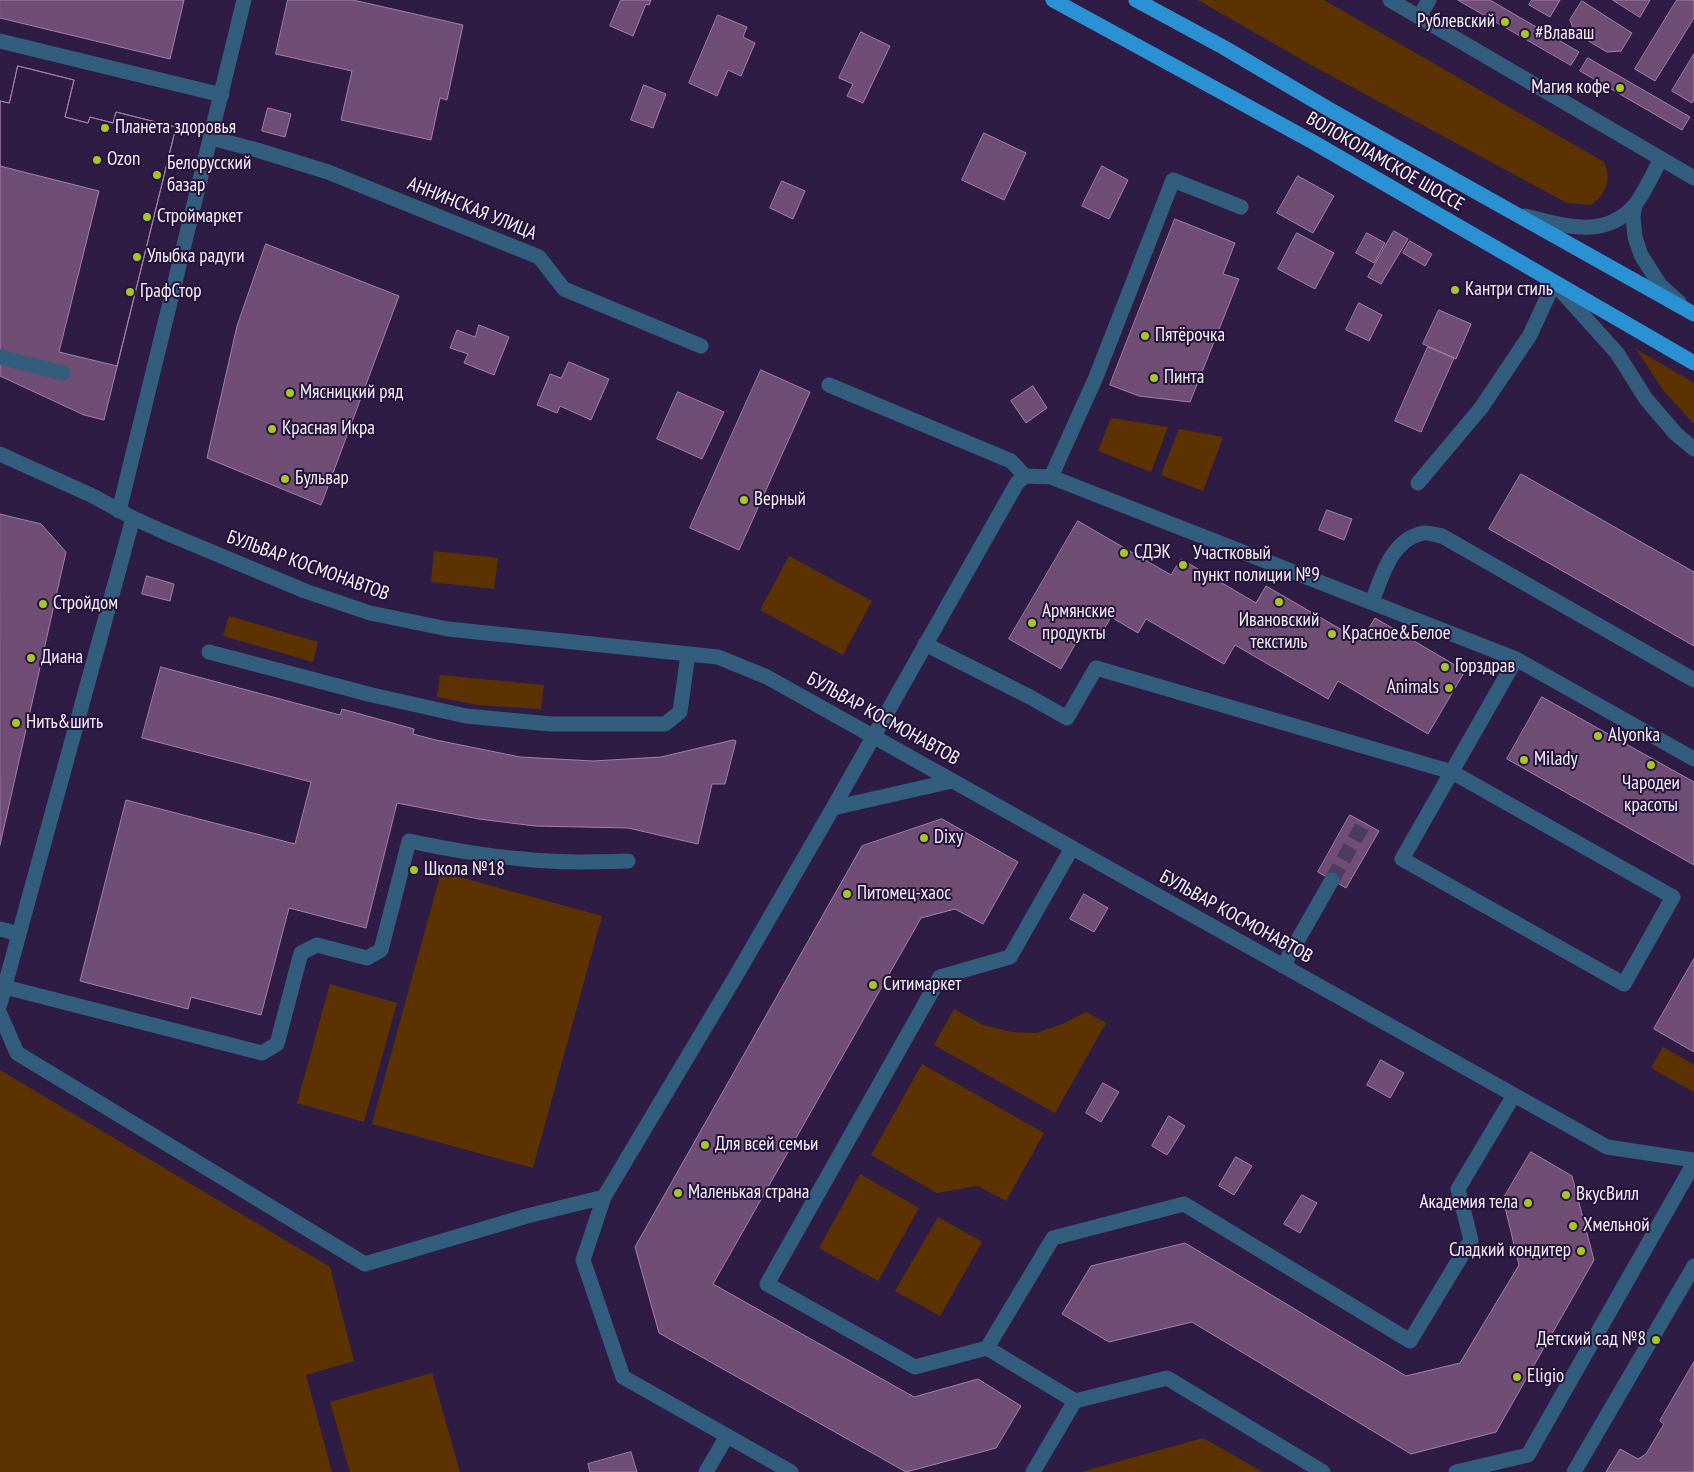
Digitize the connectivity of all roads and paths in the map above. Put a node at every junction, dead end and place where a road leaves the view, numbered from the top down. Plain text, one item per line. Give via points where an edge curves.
1 (244, 0) edge
2 (1053, 0) edge
3 (1136, 0) edge
4 (1390, 0) edge
5 (1429, 0) edge
6 (1419, 17) junction
7 (0, 41) edge
8 (222, 95) junction
9 (211, 138) junction
10 (1661, 159) junction
11 (1694, 178) edge
12 (1635, 204) junction
13 (1241, 207) dead end
14 (1516, 214) junction
15 (1554, 283) junction
16 (1692, 312) edge
17 (701, 346) dead end
18 (0, 357) edge
19 (1694, 363) edge
20 (63, 373) dead end
21 (829, 385) dead end
22 (1694, 449) edge
23 (0, 454) edge
24 (1025, 476) junction
25 (1051, 477) junction
26 (1418, 483) dead end
27 (126, 514) junction
28 (1372, 602) junction
29 (925, 644) junction
30 (209, 652) dead end
31 (688, 654) junction
32 (1516, 658) junction
33 (1694, 680) edge
34 (873, 736) junction
35 (1694, 759) edge
36 (1452, 772) junction
37 (952, 781) junction
38 (833, 808) junction
39 (1072, 848) junction
40 (628, 862) dead end
41 (1332, 880) tunnel mouth
42 (0, 929) edge
43 (19, 934) junction
44 (1283, 966) junction
45 (4, 987) junction
46 (0, 1004) edge
47 (0, 1014) edge
48 (1514, 1096) junction
49 (1694, 1161) edge
50 (604, 1197) junction
51 (1694, 1266) edge
52 (987, 1348) junction
53 (1075, 1401) junction
54 (727, 1436) junction
55 (704, 1471) edge
56 (791, 1472) edge
57 (1033, 1472) edge
58 (1323, 1472) edge
59 (1456, 1472) edge
60 (1574, 1472) edge

1 - 8 street
2 - 15 main road, ВОЛОКОЛАМСКОЕ ШОССЕ via 1313,142
3 - 14 main road, ВОЛОКОЛАМСКОЕ ШОССЕ
4 - 6 street
5 - 6 street
6 - 10 street
7 - 8 street
8 - 9 street
9 - 17 street, АННИНСКАЯ УЛИЦА via 328,172 539,257 564,289
9 - 27 street
10 - 11 street
10 - 12 street
12 - 14 street via 1610,222 1590,228 1568,227
12 - 16 street via 1635,237 1641,255 1660,285
13 - 25 street via 1173,180 1096,377
14 - 16 main road, ВОЛОКОЛАМСКОЕ ШОССЕ
15 - 19 main road, ВОЛОКОЛАМСКОЕ ШОССЕ
15 - 22 street via 1617,353 1646,399 1676,434
15 - 26 street via 1530,336 1481,408
18 - 20 street
21 - 24 street via 1011,461
23 - 27 street, БУЛЬВАР КОСМОНАВТОВ
24 - 25 street
24 - 29 street via 1017,483
25 - 28 street
27 - 31 street, БУЛЬВАР КОСМОНАВТОВ via 305,590 377,615 448,629
27 - 43 street
28 - 32 street
28 - 33 street via 1397,549 1424,533 1442,536
29 - 34 street
29 - 36 street via 1067,718 1096,668
30 - 31 street via 372,696 466,716 551,724 665,724 680,712
31 - 34 street, БУЛЬВАР КОСМОНАВТОВ via 718,657 767,677
32 - 35 street
32 - 36 street
34 - 37 street, БУЛЬВАР КОСМОНАВТОВ
34 - 38 street
36 - 36 street via 1402,859 1624,984 1673,897
37 - 38 street
37 - 39 street, БУЛЬВАР КОСМОНАВТОВ
38 - 50 street
39 - 44 street, БУЛЬВАР КОСМОНАВТОВ
39 - 52 street via 1010,957 940,977 767,1284 915,1367
40 - 45 street via 524,860 409,841 381,950 367,958 317,945 301,953 278,1044 262,1053
41 - 44 street
42 - 43 street
43 - 45 street
44 - 48 street, БУЛЬВАР КОСМОНАВТОВ
45 - 46 street
47 - 50 street via 17,1053 365,1264
48 - 49 street, БУЛЬВАР КОСМОНАВТОВ via 1607,1147
48 - 52 street via 1458,1189 1471,1240 1410,1341 1184,1204 1054,1238
49 - 59 street via 1528,1455
50 - 54 street via 583,1260 623,1376
51 - 60 street
52 - 53 street
53 - 57 street
53 - 58 street via 1167,1378
54 - 55 street
54 - 56 street

